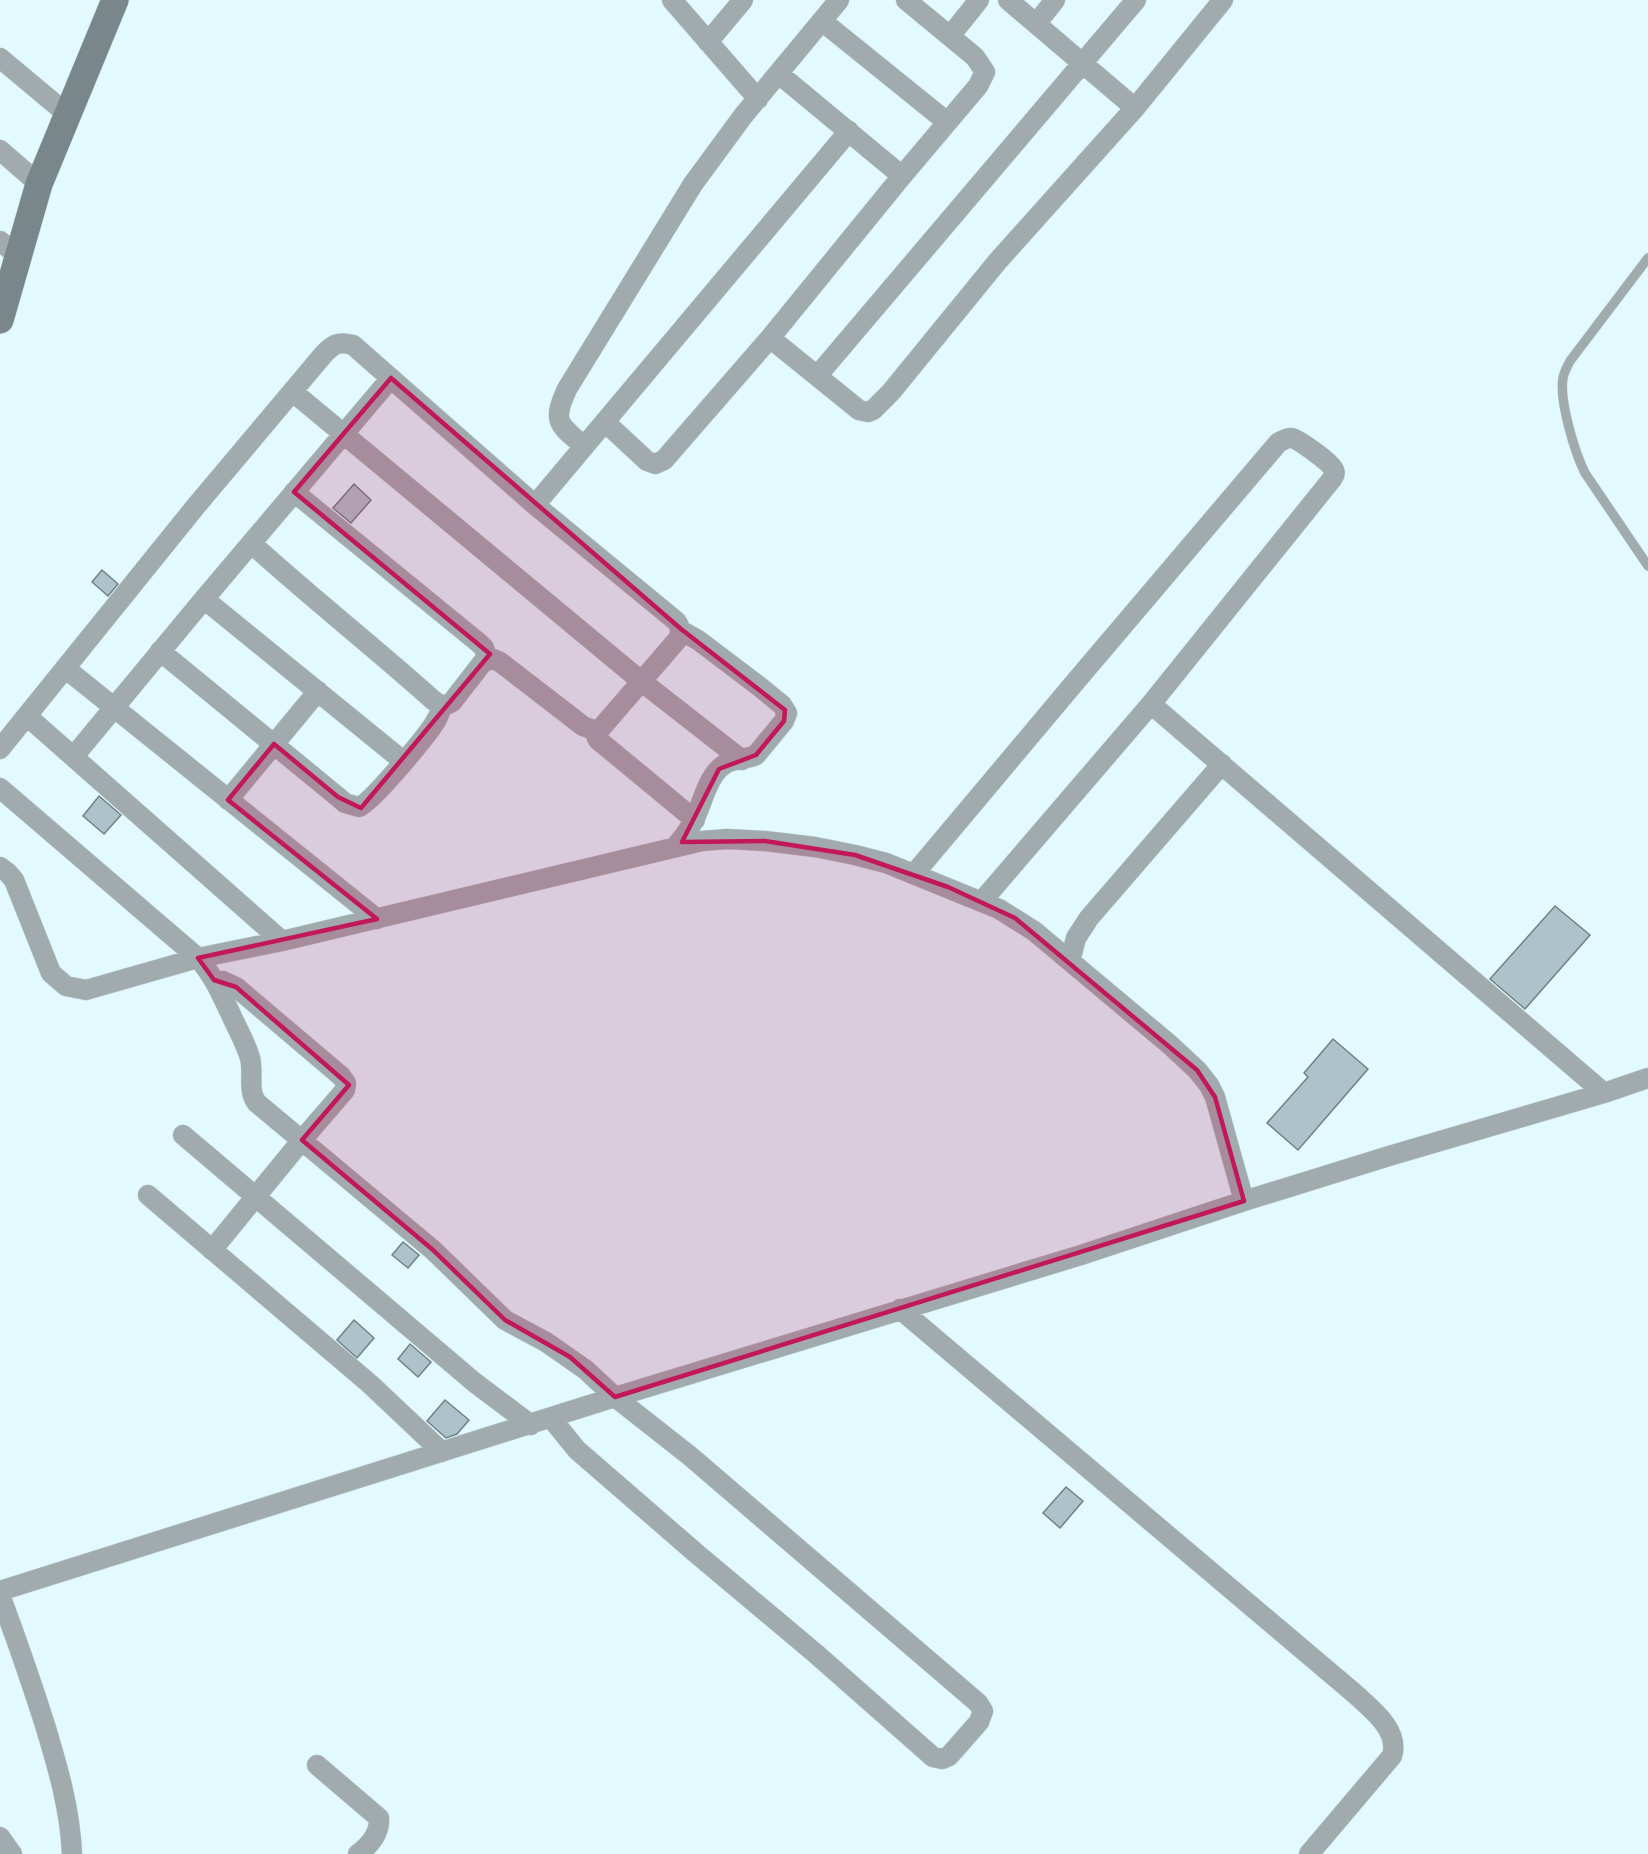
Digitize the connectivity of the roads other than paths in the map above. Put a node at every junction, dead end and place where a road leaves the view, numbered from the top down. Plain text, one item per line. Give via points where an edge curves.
1 (115, 0) edge
2 (672, 0) edge
3 (743, 0) edge
4 (839, 0) edge
5 (906, 0) edge
6 (980, 0) edge
7 (1008, 0) edge
8 (1056, 0) edge
9 (1136, 0) edge
10 (1223, 0) edge
11 (822, 21) junction
12 (1036, 24) junction
13 (950, 36) junction
14 (708, 42) junction
15 (0, 58) edge
16 (1083, 63) junction
17 (779, 74) junction
18 (758, 99) junction
19 (1135, 108) junction
20 (67, 114) junction
21 (947, 122) junction
22 (849, 131) junction
23 (0, 150) edge
24 (902, 176) junction
25 (39, 184) junction
26 (9, 248) edge
27 (1648, 258) edge
28 (0, 320) edge
29 (770, 338) junction
30 (818, 375) junction
31 (391, 378) junction
32 (293, 392) junction
33 (605, 422) junction
34 (344, 434) junction
35 (584, 446) junction
36 (294, 492) junction
37 (535, 505) junction
38 (251, 543) junction
39 (1648, 566) edge
40 (204, 599) junction
41 (680, 630) junction
42 (160, 651) junction
43 (488, 660) junction
44 (65, 668) junction
45 (641, 681) junction
46 (318, 692) junction
47 (1151, 704) junction
48 (442, 706) junction
49 (113, 708) junction
50 (27, 716) junction
51 (594, 731) junction
52 (274, 744) junction
53 (0, 749) edge
54 (74, 756) junction
55 (742, 760) junction
56 (403, 761) junction
57 (1222, 764) junction
58 (0, 788) edge
59 (228, 800) junction
60 (695, 820) junction
61 (675, 847) junction
62 (0, 867) edge
63 (914, 874) junction
64 (982, 901) junction
65 (377, 919) junction
66 (282, 941) junction
67 (198, 958) junction
68 (1070, 961) junction
69 (214, 980) junction
70 (1648, 1078) edge
71 (1604, 1093) junction
72 (183, 1135) dead end
73 (302, 1140) junction
74 (148, 1195) dead end
75 (256, 1197) junction
76 (1244, 1201) junction
77 (212, 1250) junction
78 (900, 1309) junction
79 (615, 1397) junction
80 (551, 1418) junction
81 (531, 1425) junction
82 (442, 1452) junction
83 (0, 1593) edge
84 (316, 1765) dead end
85 (0, 1836) edge
86 (70, 1853) edge
87 (12, 1854) edge
88 (358, 1854) edge
89 (1309, 1854) edge

1 - 20 street
2 - 14 street
3 - 14 street
4 - 11 street
5 - 13 street
6 - 13 street
7 - 12 street
8 - 12 street
9 - 16 street
10 - 19 street
11 - 17 street
11 - 21 street
12 - 16 street
13 - 21 street via 975,57 985,72
14 - 18 street
15 - 20 street
16 - 19 street
16 - 30 street
17 - 18 street
17 - 22 street
18 - 35 street via 693,184 567,389 558,416 567,432
19 - 30 street via 997,262 878,407 868,412 859,410
20 - 25 street
21 - 24 street
22 - 24 street
22 - 33 street
23 - 25 street
24 - 29 street
25 - 26 street
26 - 28 street
27 - 39 lane via 1570,361 1563,391 1585,473
29 - 30 street
29 - 33 street via 660,463 647,461
31 - 32 street via 353,345 343,342 330,347
31 - 34 street
31 - 37 street
32 - 34 street
32 - 44 street
33 - 35 street
34 - 36 street
34 - 45 street
35 - 37 street
36 - 38 street
36 - 43 street via 479,643
37 - 41 street via 676,621
38 - 40 street
38 - 48 street
40 - 42 street
40 - 46 street
41 - 45 street via 678,639
41 - 55 street via 760,687 787,713 761,750
42 - 49 street
42 - 52 street
43 - 48 street via 452,702
43 - 51 street via 500,662 582,726
44 - 49 street
44 - 50 street
45 - 51 street via 602,727
45 - 55 street
46 - 52 street
46 - 56 street
47 - 57 street
47 - 63 street via 1335,474 1324,458 1292,438 1273,450
47 - 64 street
48 - 56 street via 433,726
49 - 54 street
49 - 59 street
50 - 53 street
50 - 54 street
51 - 60 street via 598,740
52 - 56 street via 338,797 359,807 371,799
52 - 59 street
54 - 66 street
55 - 60 street via 727,762 719,769
57 - 68 street via 1085,923
57 - 71 street
58 - 67 street
59 - 65 street
60 - 61 street
61 - 63 street via 727,839 765,841 855,855
61 - 65 street
62 - 67 street via 20,892 51,973 66,986 86,990
63 - 64 street
64 - 68 street via 1015,918
65 - 66 street
66 - 67 street
67 - 69 street
68 - 76 street via 1169,1044 1209,1085 1220,1111
69 - 73 street via 252,1065 253,1099
69 - 73 street via 236,987 346,1083 345,1090
70 - 71 street
71 - 76 street
72 - 75 street
73 - 75 street
73 - 79 street via 433,1250 505,1320 570,1357
74 - 77 street
75 - 77 street
75 - 81 street via 474,1382
76 - 78 street
77 - 82 street via 353,1369
78 - 79 street
78 - 89 street via 1354,1693 1384,1724 1393,1736 1392,1756
79 - 80 street
79 - 80 street via 690,1456 978,1702 982,1711 979,1722 948,1756 933,1757 913,1740 577,1450
80 - 81 street
81 - 82 street
82 - 83 street
83 - 86 street via 59,1775 70,1823
84 - 88 street via 379,1818 377,1833
85 - 87 street

